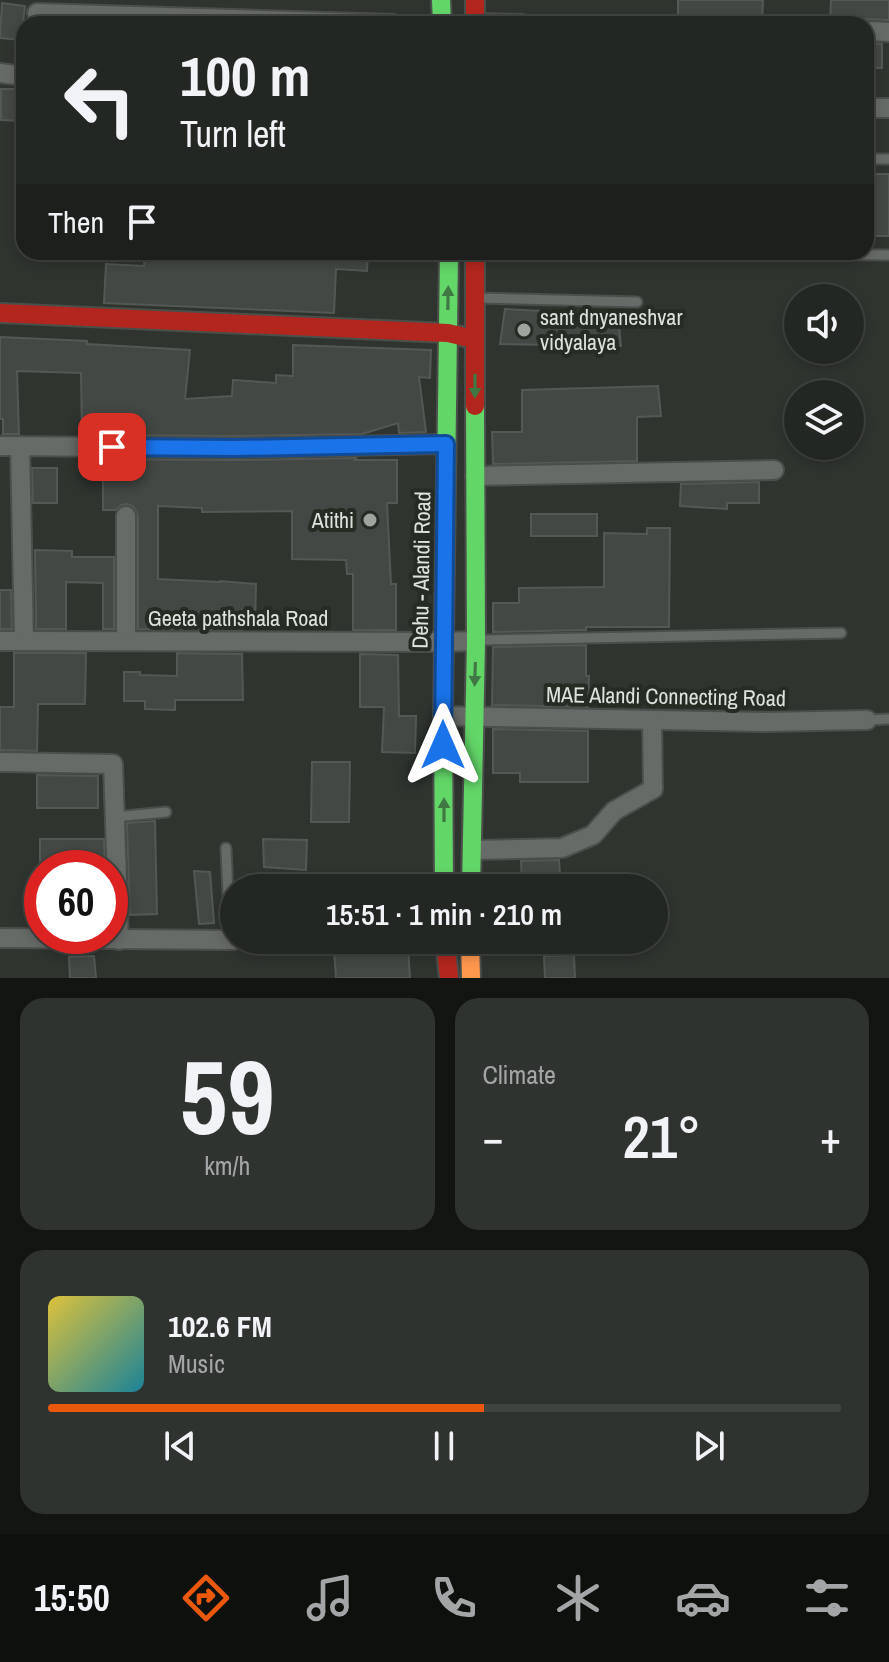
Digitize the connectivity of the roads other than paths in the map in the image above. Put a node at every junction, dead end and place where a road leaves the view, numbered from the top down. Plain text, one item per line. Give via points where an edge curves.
1 (37, 13) dead end
2 (134, 16) edge
3 (449, 260) edge
4 (475, 260) edge
5 (475, 298) junction
6 (637, 302) dead end
7 (0, 313) edge
8 (448, 333) junction
9 (475, 339) junction
10 (446, 444) junction
11 (0, 446) edge
12 (20, 446) junction
13 (774, 470) dead end
14 (475, 476) junction
15 (126, 516) dead end
16 (841, 633) dead end
17 (0, 641) edge
18 (24, 641) junction
19 (126, 641) junction
20 (476, 641) junction
21 (444, 642) junction
22 (443, 716) junction
23 (474, 717) junction
24 (889, 719) edge
25 (652, 720) junction
26 (867, 720) joint
27 (0, 762) edge
28 (166, 812) dead end
29 (114, 817) junction
30 (226, 848) dead end
31 (115, 850) edge
32 (472, 850) junction
33 (228, 874) edge
34 (444, 874) edge
35 (471, 874) edge
36 (0, 938) edge
37 (24, 938) edge
38 (128, 940) edge
39 (220, 940) edge
40 (446, 954) edge
41 (470, 954) edge
42 (449, 978) edge
43 (471, 978) edge

1 - 2 street
8 -> 3 main road, Dehu - Alandi Road
4 - 5 main road
5 - 6 lane
5 - 9 main road
7 - 8 main road
8 - 9 main road
8 - 10 main road, Dehu - Alandi Road
9 -> 14 main road
10 - 12 street
10 - 21 main road, Dehu - Alandi Road
11 - 12 street
12 - 18 street
13 - 14 street
14 - 20 main road
15 - 19 street
16 - 20 lane
17 - 18 street, Geeta pathshala Road
18 - 19 street, Geeta pathshala Road
19 - 21 street, Geeta pathshala Road
20 - 21 street, Geeta pathshala Road
20 -> 23 main road
21 - 22 main road, Dehu - Alandi Road
22 - 23 street, MAE Alandi Connecting Road
34 -> 22 main road, Dehu - Alandi Road
23 - 25 street, MAE Alandi Connecting Road
23 - 32 main road
24 - 26 lane, MAE Alandi Connecting Road
25 - 26 street, MAE Alandi Connecting Road
25 - 32 street via 653,789 614,811 593,835 562,848
27 - 29 street via 113,764
28 - 29 lane
29 - 31 street
30 - 33 lane
32 - 35 main road
36 - 37 street
38 - 39 street
40 - 42 main road
41 - 43 main road

